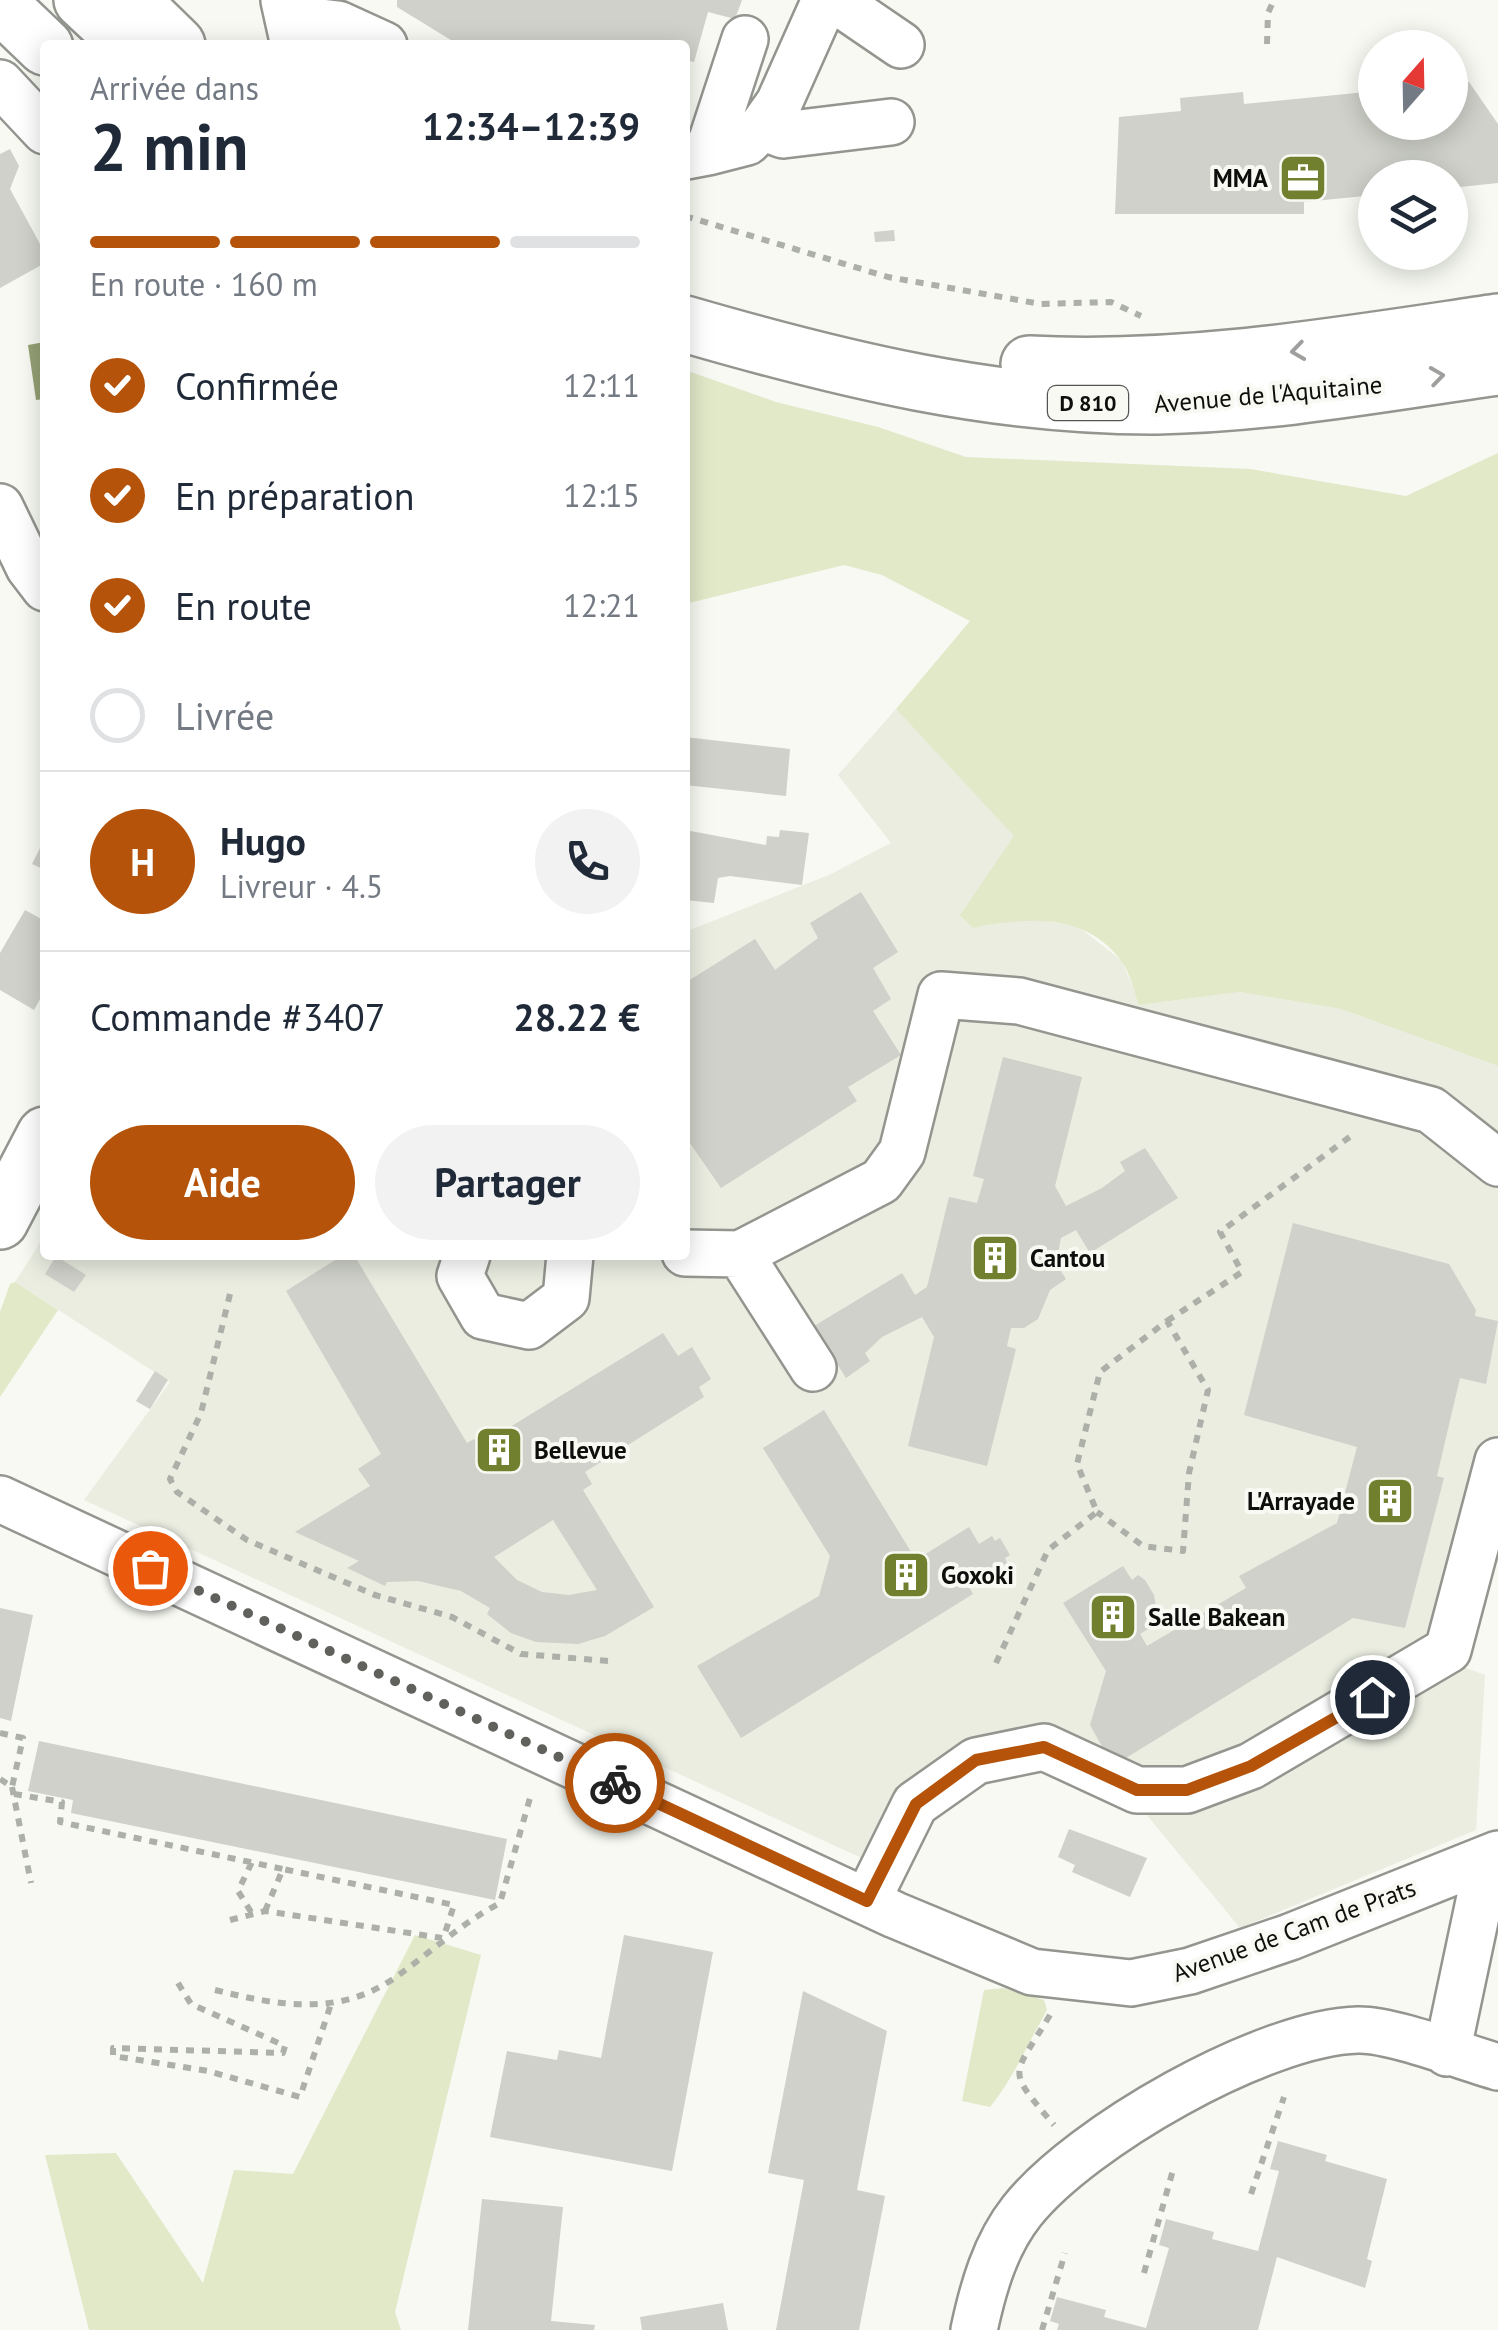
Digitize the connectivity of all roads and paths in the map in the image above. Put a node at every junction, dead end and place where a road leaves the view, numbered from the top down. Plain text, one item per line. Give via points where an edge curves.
1 (82, 0) edge
2 (131, 0) edge
3 (826, 0) edge
4 (836, 0) edge
5 (1274, 0) edge
6 (0, 4) edge
7 (293, 21) edge
8 (745, 39) dead end
9 (125, 40) edge
10 (172, 40) edge
11 (373, 40) edge
12 (40, 42) edge
13 (1268, 44) dead end
14 (901, 45) dead end
15 (0, 83) edge
16 (890, 122) dead end
17 (40, 126) edge
18 (762, 127) junction
19 (697, 155) edge
20 (690, 218) edge
21 (690, 294) edge
22 (1083, 300) dead end
23 (1498, 322) edge
24 (690, 325) edge
25 (1498, 368) edge
26 (0, 507) edge
27 (40, 581) edge
28 (1363, 1091) junction
29 (40, 1145) edge
30 (1498, 1164) edge
31 (0, 1222) edge
32 (690, 1253) edge
33 (740, 1254) junction
34 (465, 1260) edge
35 (570, 1260) edge
36 (230, 1294) dead end
37 (1167, 1320) junction
38 (813, 1368) dead end
39 (1498, 1461) edge
40 (0, 1499) edge
41 (1097, 1512) junction
42 (1490, 1528) edge
43 (609, 1661) dead end
44 (996, 1663) dead end
45 (0, 1733) edge
46 (0, 1779) edge
47 (13, 1791) junction
48 (530, 1798) dead end
49 (1493, 1856) edge
50 (252, 1862) junction
51 (283, 1869) junction
52 (30, 1883) dead end
53 (867, 1901) junction
54 (265, 1911) junction
55 (251, 1912) junction
56 (230, 1920) dead end
57 (443, 1938) junction
58 (1072, 1979) junction
59 (178, 1983) dead end
60 (215, 1990) dead end
61 (332, 2004) junction
62 (1447, 2053) junction
63 (1498, 2067) edge
64 (1284, 2097) dead end
65 (1081, 2156) junction
66 (1173, 2170) dead end
67 (1251, 2194) dead end
68 (1066, 2253) dead end
69 (1144, 2273) dead end
70 (974, 2330) edge
71 (1042, 2330) edge

1 - 9 main road
2 - 10 main road
3 - 18 street
4 - 14 street
5 - 13 path
6 - 12 main road
7 - 11 street via 338,24
8 - 19 street
15 - 17 street
16 - 18 street via 783,135
18 - 19 street via 747,142
20 - 22 path via 888,277 1042,304
23 -> 21 main road, Avenue de l'Aquitaine / D 810 via 1236,360 1078,366 880,347
24 -> 25 main road, Avenue de l'Aquitaine / D 810 via 878,377 1077,403 1246,400
26 - 27 street
28 - 30 street via 1430,1110
28 - 33 street via 1019,1002 941,995 902,1152 881,1181
28 - 37 path via 1351,1136 1220,1232 1242,1272
29 - 31 main road
32 - 33 street
33 - 38 street
34 - 35 street via 460,1276 483,1316 528,1326 566,1298
36 - 43 path via 200,1413 170,1479 177,1492 247,1540 375,1595 452,1617 521,1654
37 - 41 path via 1100,1372 1077,1464
37 - 41 path via 1208,1390 1189,1473 1183,1551 1143,1546
39 - 42 street
40 - 53 street, Avenue de Cam de Prats
41 - 44 path via 1048,1550
42 - 53 street via 1448,1650 1402,1680 1251,1766 1187,1790 1137,1790 1044,1747 976,1760 916,1804
45 - 47 path via 23,1738
46 - 47 path
47 - 50 path via 62,1802 60,1822
47 - 52 path
48 - 57 path via 500,1903
49 - 58 street, Avenue de Cam de Prats via 1190,1972 1131,1982
49 - 62 street, Avenue de Cam de Prats
50 - 51 path
50 - 55 path via 238,1891
51 - 54 path
51 - 57 path via 454,1905
53 - 58 street, Avenue de Cam de Prats via 995,1958
54 - 55 path
54 - 57 path
55 - 56 path
57 - 61 path via 392,1980
58 - 65 path via 1017,2070 1018,2082
59 - 61 path via 191,2004 285,2046 283,2053 113,2048 113,2056 208,2071 300,2096
60 - 61 path via 295,2006
62 - 63 street
62 - 65 street via 1363,2030 1311,2034 1261,2050
64 - 67 path
65 - 70 street via 1020,2213 992,2263
66 - 69 path
68 - 71 path

